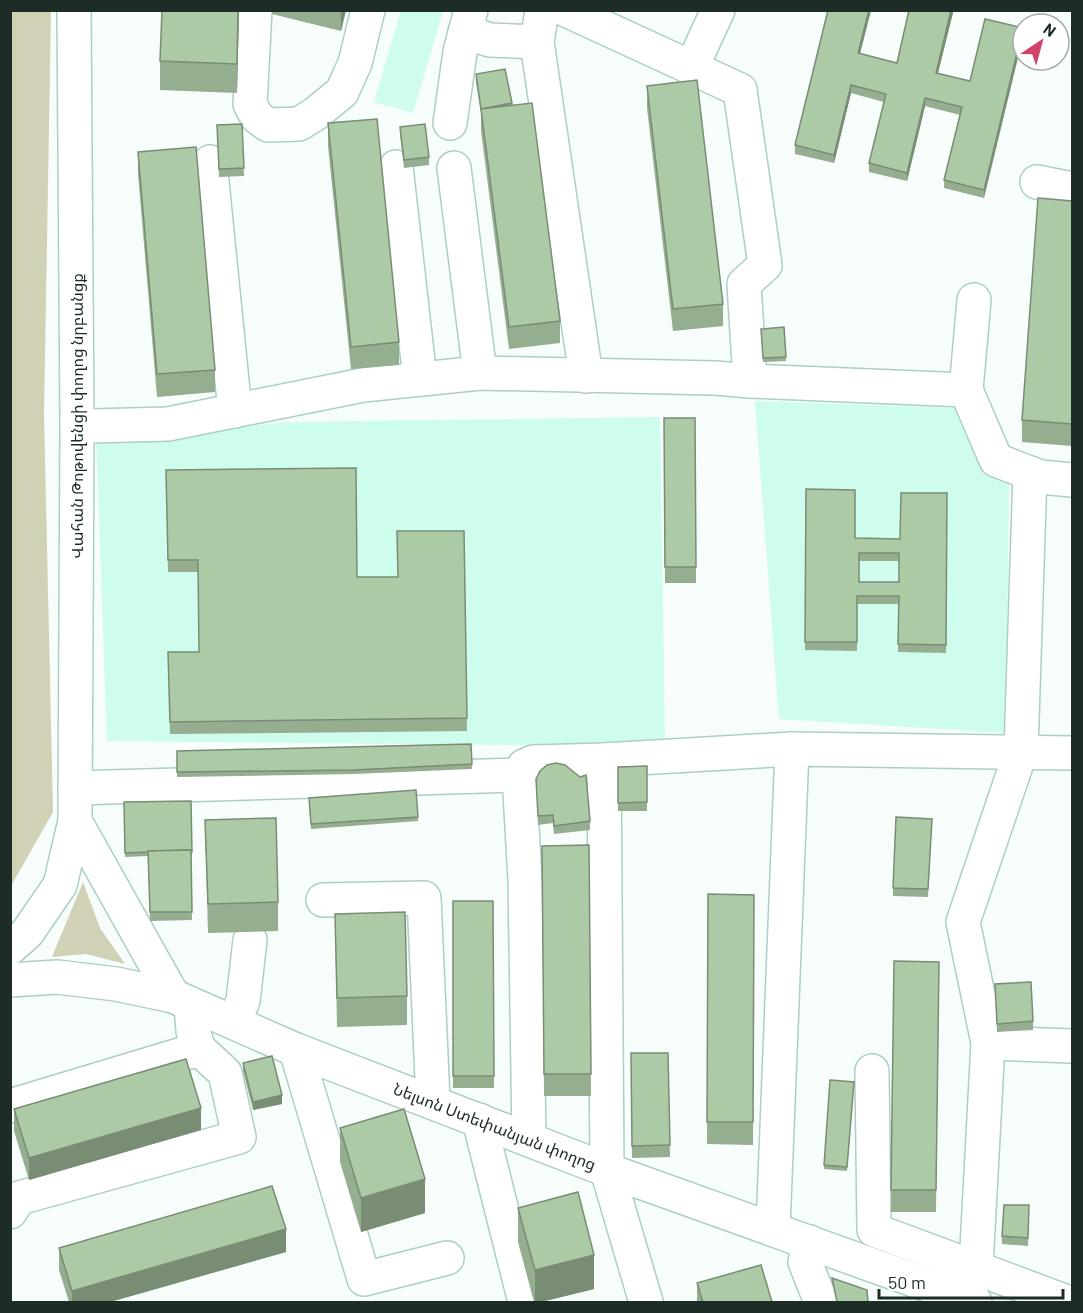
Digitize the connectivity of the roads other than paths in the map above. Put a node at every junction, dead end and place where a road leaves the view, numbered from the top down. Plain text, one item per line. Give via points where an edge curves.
1 (74, 10) edge
2 (255, 10) edge
3 (368, 10) edge
4 (542, 10) edge
5 (567, 10) edge
6 (718, 10) edge
7 (603, 18) edge
8 (468, 21) edge
9 (537, 42) junction
10 (691, 69) junction
11 (450, 123) dead end
12 (210, 162) dead end
13 (396, 167) dead end
14 (454, 168) dead end
15 (1037, 182) dead end
16 (1072, 189) edge
17 (974, 300) dead end
18 (480, 373) junction
19 (586, 376) junction
20 (420, 379) junction
21 (750, 381) junction
22 (966, 390) junction
23 (235, 411) junction
24 (77, 424) junction
25 (1030, 473) junction
26 (1072, 480) edge
27 (792, 748) junction
28 (1021, 752) junction
29 (1072, 753) edge
30 (604, 760) junction
31 (519, 775) junction
32 (75, 788) junction
33 (75, 821) junction
34 (604, 847) junction
35 (524, 851) junction
36 (323, 900) dead end
37 (250, 940) edge
38 (10, 948) edge
39 (10, 980) edge
40 (182, 1000) junction
41 (234, 1022) junction
42 (988, 1043) junction
43 (1072, 1046) edge
44 (199, 1048) junction
45 (296, 1050) junction
46 (872, 1071) dead end
47 (433, 1101) junction
48 (10, 1106) edge
49 (479, 1120) junction
50 (529, 1139) junction
51 (607, 1170) junction
52 (10, 1212) edge
53 (773, 1229) junction
54 (874, 1230) junction
55 (810, 1242) junction
56 (447, 1258) dead end
57 (865, 1262) junction
58 (976, 1267) junction
59 (525, 1302) edge
60 (646, 1302) edge
61 (821, 1302) edge
62 (975, 1302) edge
63 (1066, 1302) edge

1 - 24 street, Վահան Թոթովենցի փողոց նրբանցք
2 - 3 street via 250,104 257,117 268,125 281,126 299,124 342,92 355,63
4 - 9 street
5 - 7 street
6 - 10 street
7 - 10 street
8 - 9 street via 490,40
8 - 11 street
9 - 19 street
10 - 21 street via 740,90 765,265 744,284
12 - 23 street
13 - 20 street
14 - 18 street
15 - 16 street
17 - 22 street
18 - 19 street
18 - 20 street
19 - 21 street
20 - 23 street via 363,385
21 - 22 street
22 - 25 street via 996,460
23 - 24 street via 168,424
24 - 32 street, Վահան Թոթովենցի փողոց նրբանցք
25 - 26 street
25 - 28 street
27 - 28 street
27 - 30 street
27 - 53 street
28 - 29 street
28 - 42 street via 963,922
30 - 31 street via 533,762 524,766
30 - 34 street
31 - 32 street
31 - 35 street
32 - 33 street, Վահան Թոթովենցի փողոց նրբանցք
33 - 38 street, Վահան Թոթովենցի փողոց նրբանցք via 60,885 27,933
33 - 40 street, Վահան Թոթովենցի փողոց նրբանցք
34 - 35 street
34 - 51 street
35 - 50 street
36 - 47 street via 424,898
37 - 41 street via 243,1001
39 - 40 street, Նելսոն Ստեփանյան փողոց via 57,977 116,984
40 - 41 street, Նելսոն Ստեփանյան փողոց
40 - 44 street
41 - 45 street, Նելսոն Ստեփանյան փողոց
42 - 43 street
42 - 58 street
44 - 48 street
44 - 52 street via 225,1073 239,1137 19,1198
45 - 47 street, Նելսոն Ստեփանյան փողոց
45 - 56 street via 364,1279
46 - 54 street
47 - 49 street, Նելսոն Ստեփանյան փողոց
49 - 50 street, Նելսոն Ստեփանյան փողոց
49 - 59 street
50 - 51 street, Նելսոն Ստեփանյան փողոց
51 - 53 street, Նելսոն Ստեփանյան փողոց
51 - 60 street
53 - 55 street, Նելսոն Ստեփանյան փողոց
54 - 57 street
54 - 58 street
55 - 57 street, Նելսոն Ստեփանյան փողոց
55 - 61 street via 805,1262
57 - 62 street, Նելսոն Ստեփանյան փողոց
58 - 63 street

